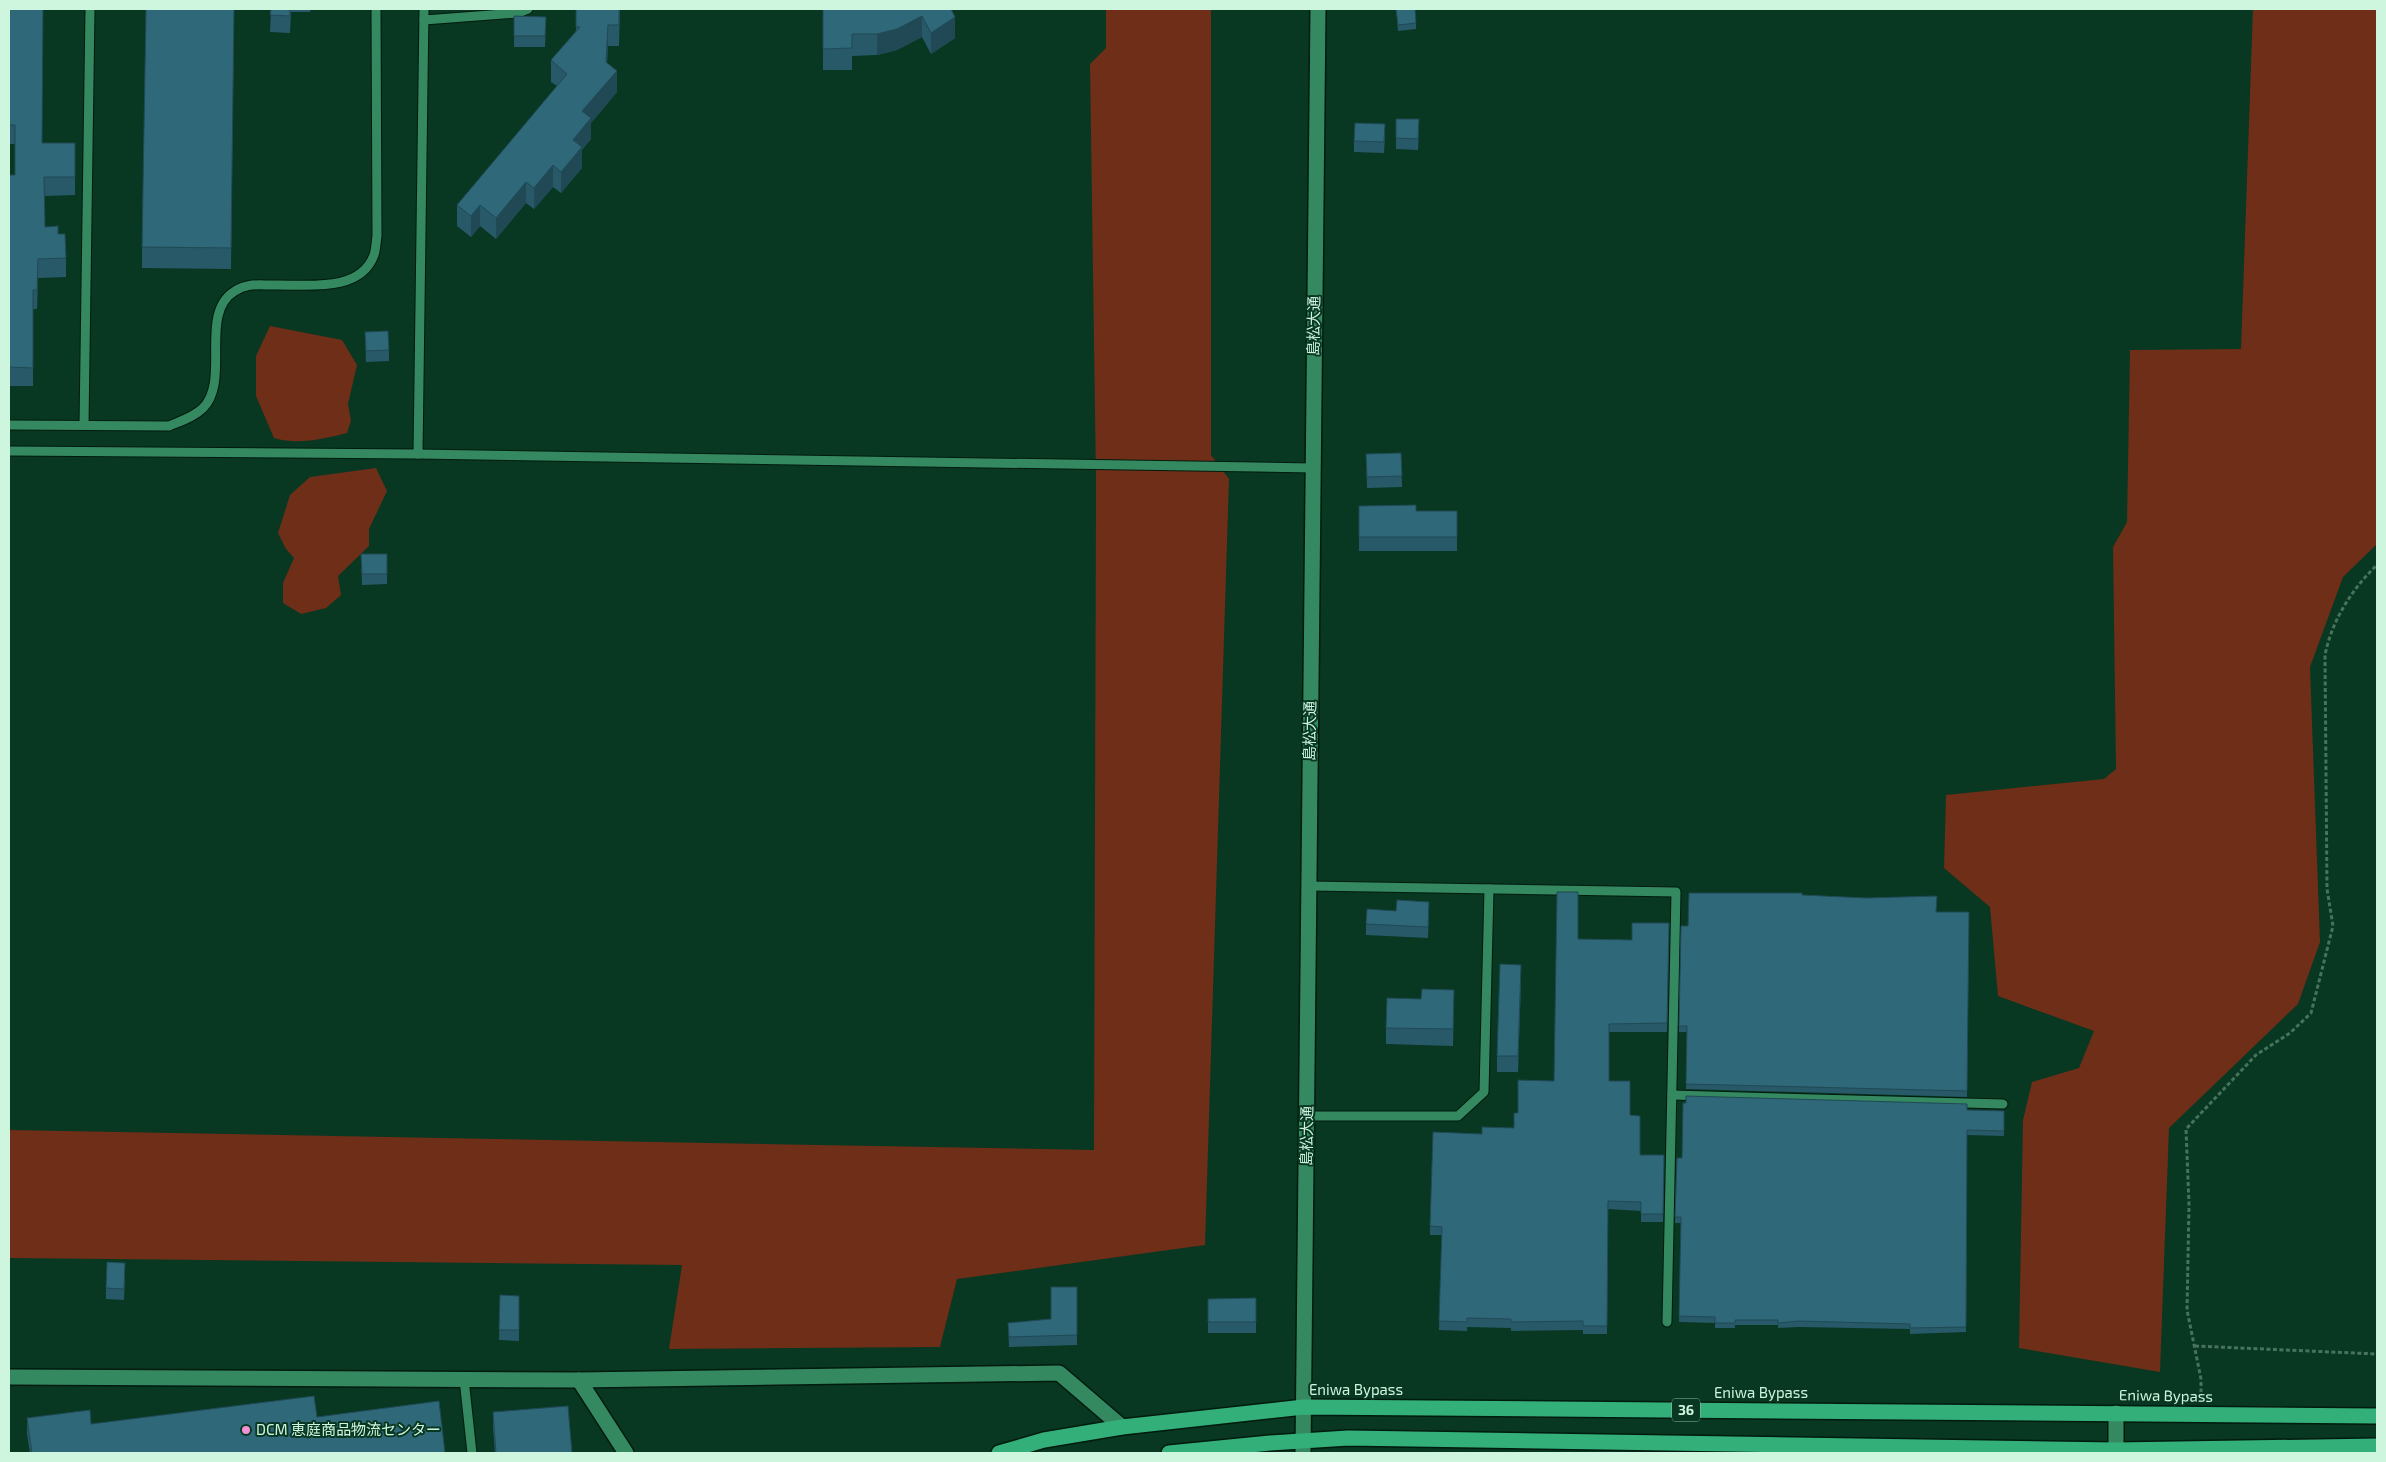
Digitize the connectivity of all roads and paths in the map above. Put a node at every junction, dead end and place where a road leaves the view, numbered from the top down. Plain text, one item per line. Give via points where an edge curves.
1 (90, 9) edge
2 (376, 9) edge
3 (424, 9) edge
4 (528, 9) edge
5 (1318, 9) edge
6 (424, 20) junction
7 (9, 425) edge
8 (84, 425) junction
9 (9, 451) edge
10 (418, 454) junction
11 (1313, 468) junction
12 (2377, 565) edge
13 (1309, 886) junction
14 (1489, 889) junction
15 (1672, 1095) junction
16 (2003, 1104) dead end
17 (1307, 1116) junction
18 (1667, 1322) dead end
19 (2195, 1346) junction
20 (2377, 1354) edge
21 (9, 1378) edge
22 (464, 1379) junction
23 (579, 1380) junction
24 (1304, 1407) junction
25 (2116, 1413) junction
26 (2201, 1414) junction
27 (2377, 1416) edge
28 (1122, 1427) junction
29 (2377, 1446) edge
30 (1303, 1447) edge
31 (2116, 1451) edge
32 (472, 1453) edge
33 (626, 1453) edge
34 (998, 1453) edge
35 (1169, 1453) edge

1 - 8 lane
2 - 8 lane via 377,236 374,255 365,269 352,279 337,284 246,285 232,292 218,318 211,394 204,408 190,417 169,426
3 - 6 lane
4 - 6 lane via 518,13
5 - 11 street, 島松大通
6 - 10 lane
7 - 8 lane
9 - 10 lane
10 - 11 lane
11 - 13 street, 島松大通
12 - 19 path via 2356,586 2328,638 2325,655 2327,889 2332,926 2312,1013 2290,1033 2256,1055 2186,1129 2189,1205 2187,1310
13 - 14 lane
13 - 17 street, 島松大通
14 - 15 lane via 1676,892
14 - 17 lane via 1484,1092 1458,1116
15 - 16 lane
15 - 18 lane
17 - 24 street, 島松大通
19 - 20 path
19 - 26 path via 2201,1379
21 - 22 street
22 - 23 street
22 - 32 lane
23 - 28 street via 1059,1373
23 - 33 street
24 - 25 highway, Eniwa Bypass / 36
24 - 28 highway, Eniwa Bypass / 36
24 - 30 street, 島松大通
25 - 26 highway, Eniwa Bypass / 36
25 - 31 street
26 - 27 highway, Eniwa Bypass / 36
28 - 34 highway, Eniwa Bypass / 36 via 1044,1440
29 - 31 highway, 36
30 - 31 highway, 36 via 1348,1438
30 - 35 highway, 36

